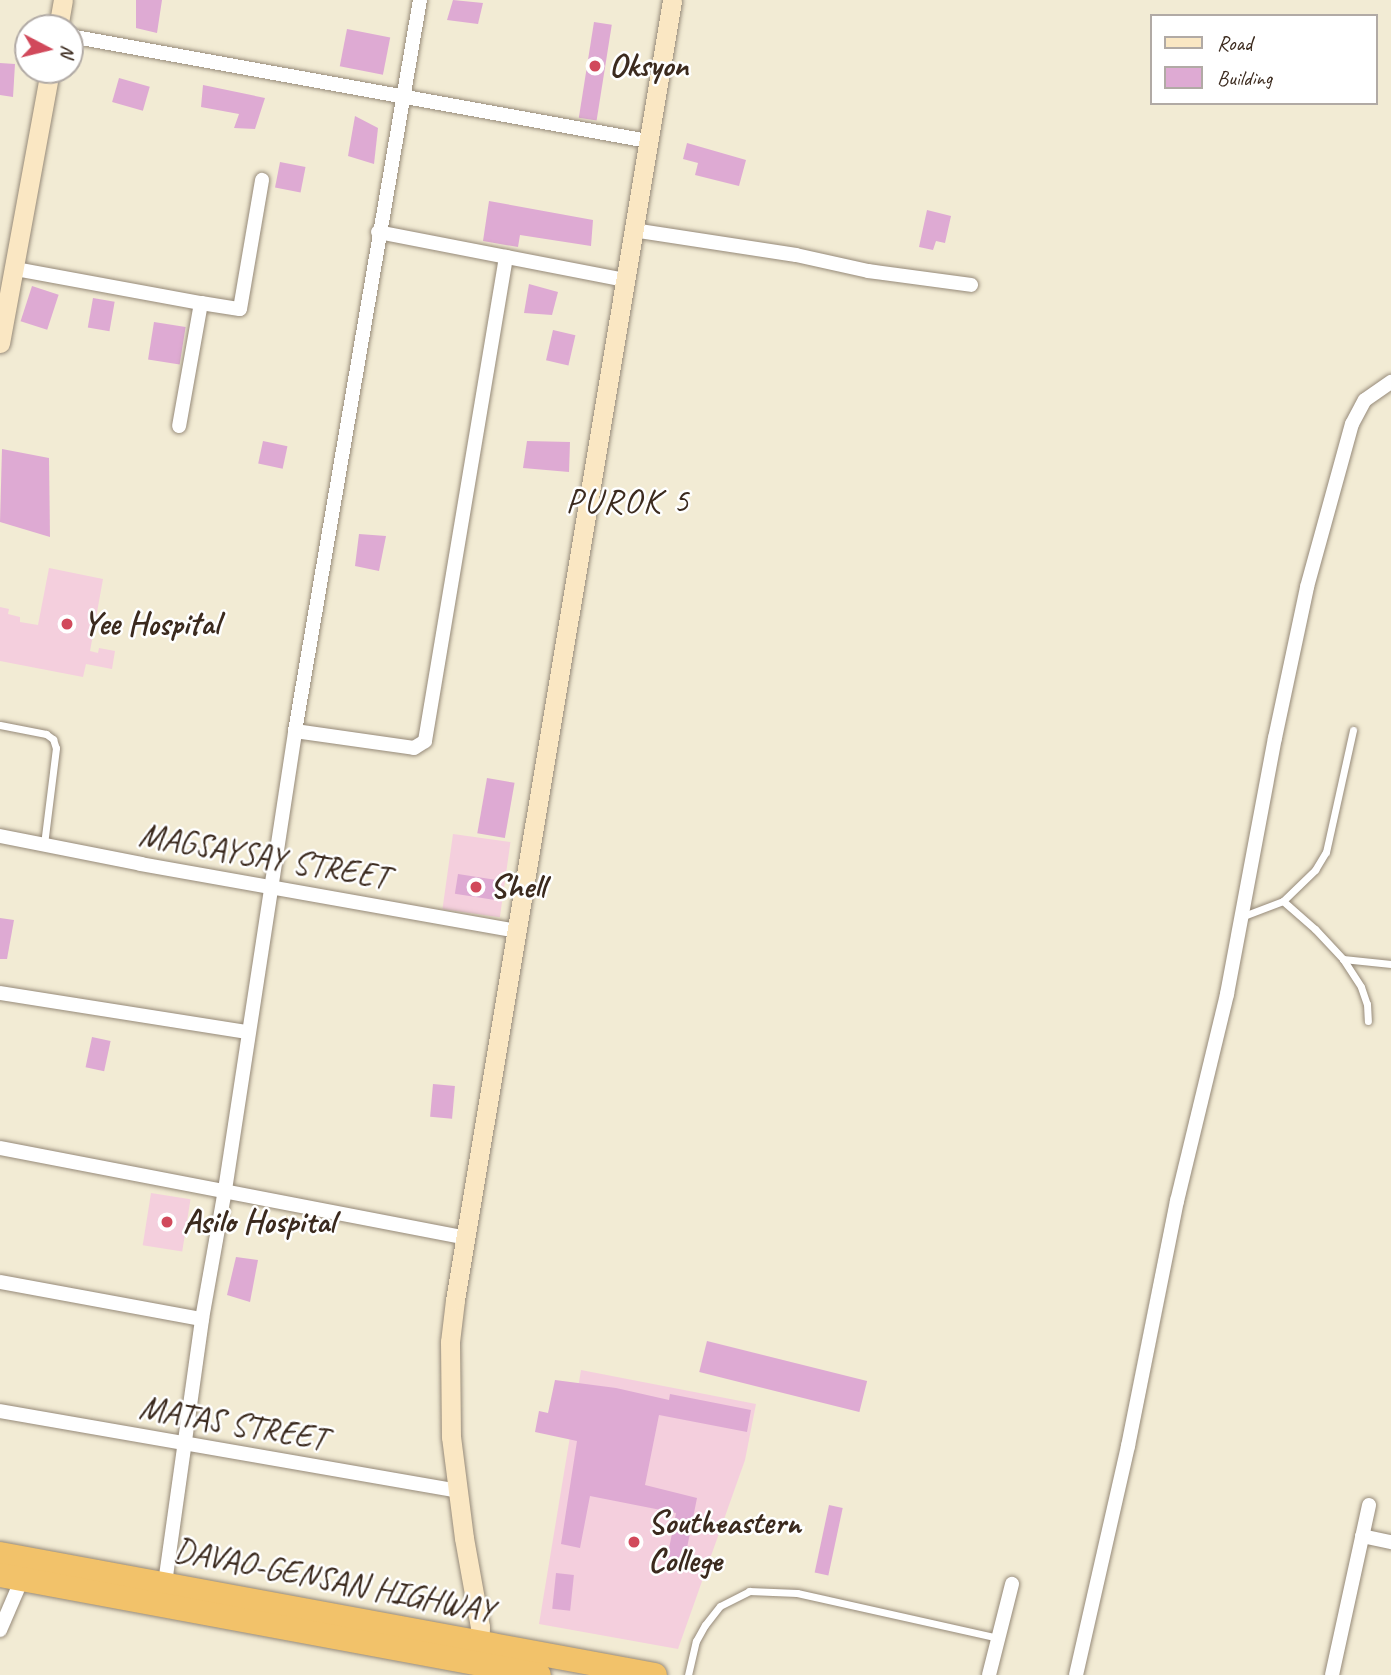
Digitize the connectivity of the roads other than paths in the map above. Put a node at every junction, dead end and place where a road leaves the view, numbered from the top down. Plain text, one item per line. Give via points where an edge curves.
1 (420, 0) edge
2 (667, 1) edge
3 (84, 39) edge
4 (48, 84) edge
5 (402, 96) junction
6 (648, 141) junction
7 (262, 180) dead end
8 (633, 230) junction
9 (378, 232) junction
10 (506, 257) junction
11 (15, 269) junction
12 (624, 280) junction
13 (971, 285) dead end
14 (201, 303) junction
15 (0, 343) edge
16 (1391, 382) edge
17 (179, 426) dead end
18 (0, 725) edge
19 (1353, 730) dead end
20 (295, 731) junction
21 (0, 836) edge
22 (44, 845) junction
23 (272, 887) junction
24 (1283, 901) junction
25 (1241, 917) junction
26 (518, 930) junction
27 (1343, 959) junction
28 (1391, 964) edge
29 (0, 993) edge
30 (1368, 1021) dead end
31 (247, 1032) junction
32 (0, 1148) edge
33 (225, 1190) junction
34 (467, 1238) junction
35 (0, 1282) edge
36 (202, 1319) junction
37 (0, 1411) edge
38 (186, 1444) junction
39 (457, 1490) junction
40 (1369, 1505) dead end
41 (1362, 1536) junction
42 (1391, 1542) edge
43 (0, 1554) edge
44 (11, 1577) edge
45 (165, 1583) junction
46 (1012, 1584) dead end
47 (0, 1630) edge
48 (998, 1638) junction
49 (480, 1664) edge
50 (539, 1675) edge
51 (655, 1675) edge
52 (688, 1675) edge
53 (989, 1675) edge
54 (1076, 1675) edge
55 (1332, 1675) edge

1 - 5 street
2 - 6 main road
3 - 5 street
4 - 11 main road
5 - 6 street
5 - 9 street
6 - 8 main road
7 - 14 street via 240,309
8 - 12 main road
8 - 13 street
9 - 10 street
9 - 20 street
10 - 12 street
10 - 20 street via 425,741 414,748
11 - 14 street
11 - 15 main road
12 - 26 main road
14 - 17 street
16 - 25 street via 1365,400 1346,440 1307,587
18 - 22 lane via 53,739 56,748
19 - 24 lane via 1326,852 1315,870
20 - 23 street
21 - 22 street, MAGSAYSAY STREET
22 - 23 street, MAGSAYSAY STREET
23 - 26 street, MAGSAYSAY STREET
23 - 31 street
24 - 25 lane
24 - 27 lane
25 - 54 street
26 - 34 main road
27 - 28 lane
27 - 30 lane via 1362,987
29 - 31 street
31 - 33 street
32 - 33 street
33 - 34 street
33 - 36 street
34 - 39 main road via 450,1342
35 - 36 street
36 - 38 street
37 - 38 street, MATAS STREET
38 - 39 street, MATAS STREET
38 - 45 street
39 - 49 main road via 477,1603
40 - 41 street
41 - 42 street
41 - 55 street
43 - 45 highway, DAVAO-GENSAN HIGHWAY
44 - 47 street
44 - 49 highway, DAVAO-GENSAN HIGHWAY
45 - 49 highway, DAVAO-GENSAN HIGHWAY
46 - 48 street
48 - 52 lane via 797,1593 749,1591 720,1606 705,1625
48 - 53 street
49 - 50 highway, DAVAO-GENSAN HIGHWAY
49 - 51 highway, DAVAO-GENSAN HIGHWAY

